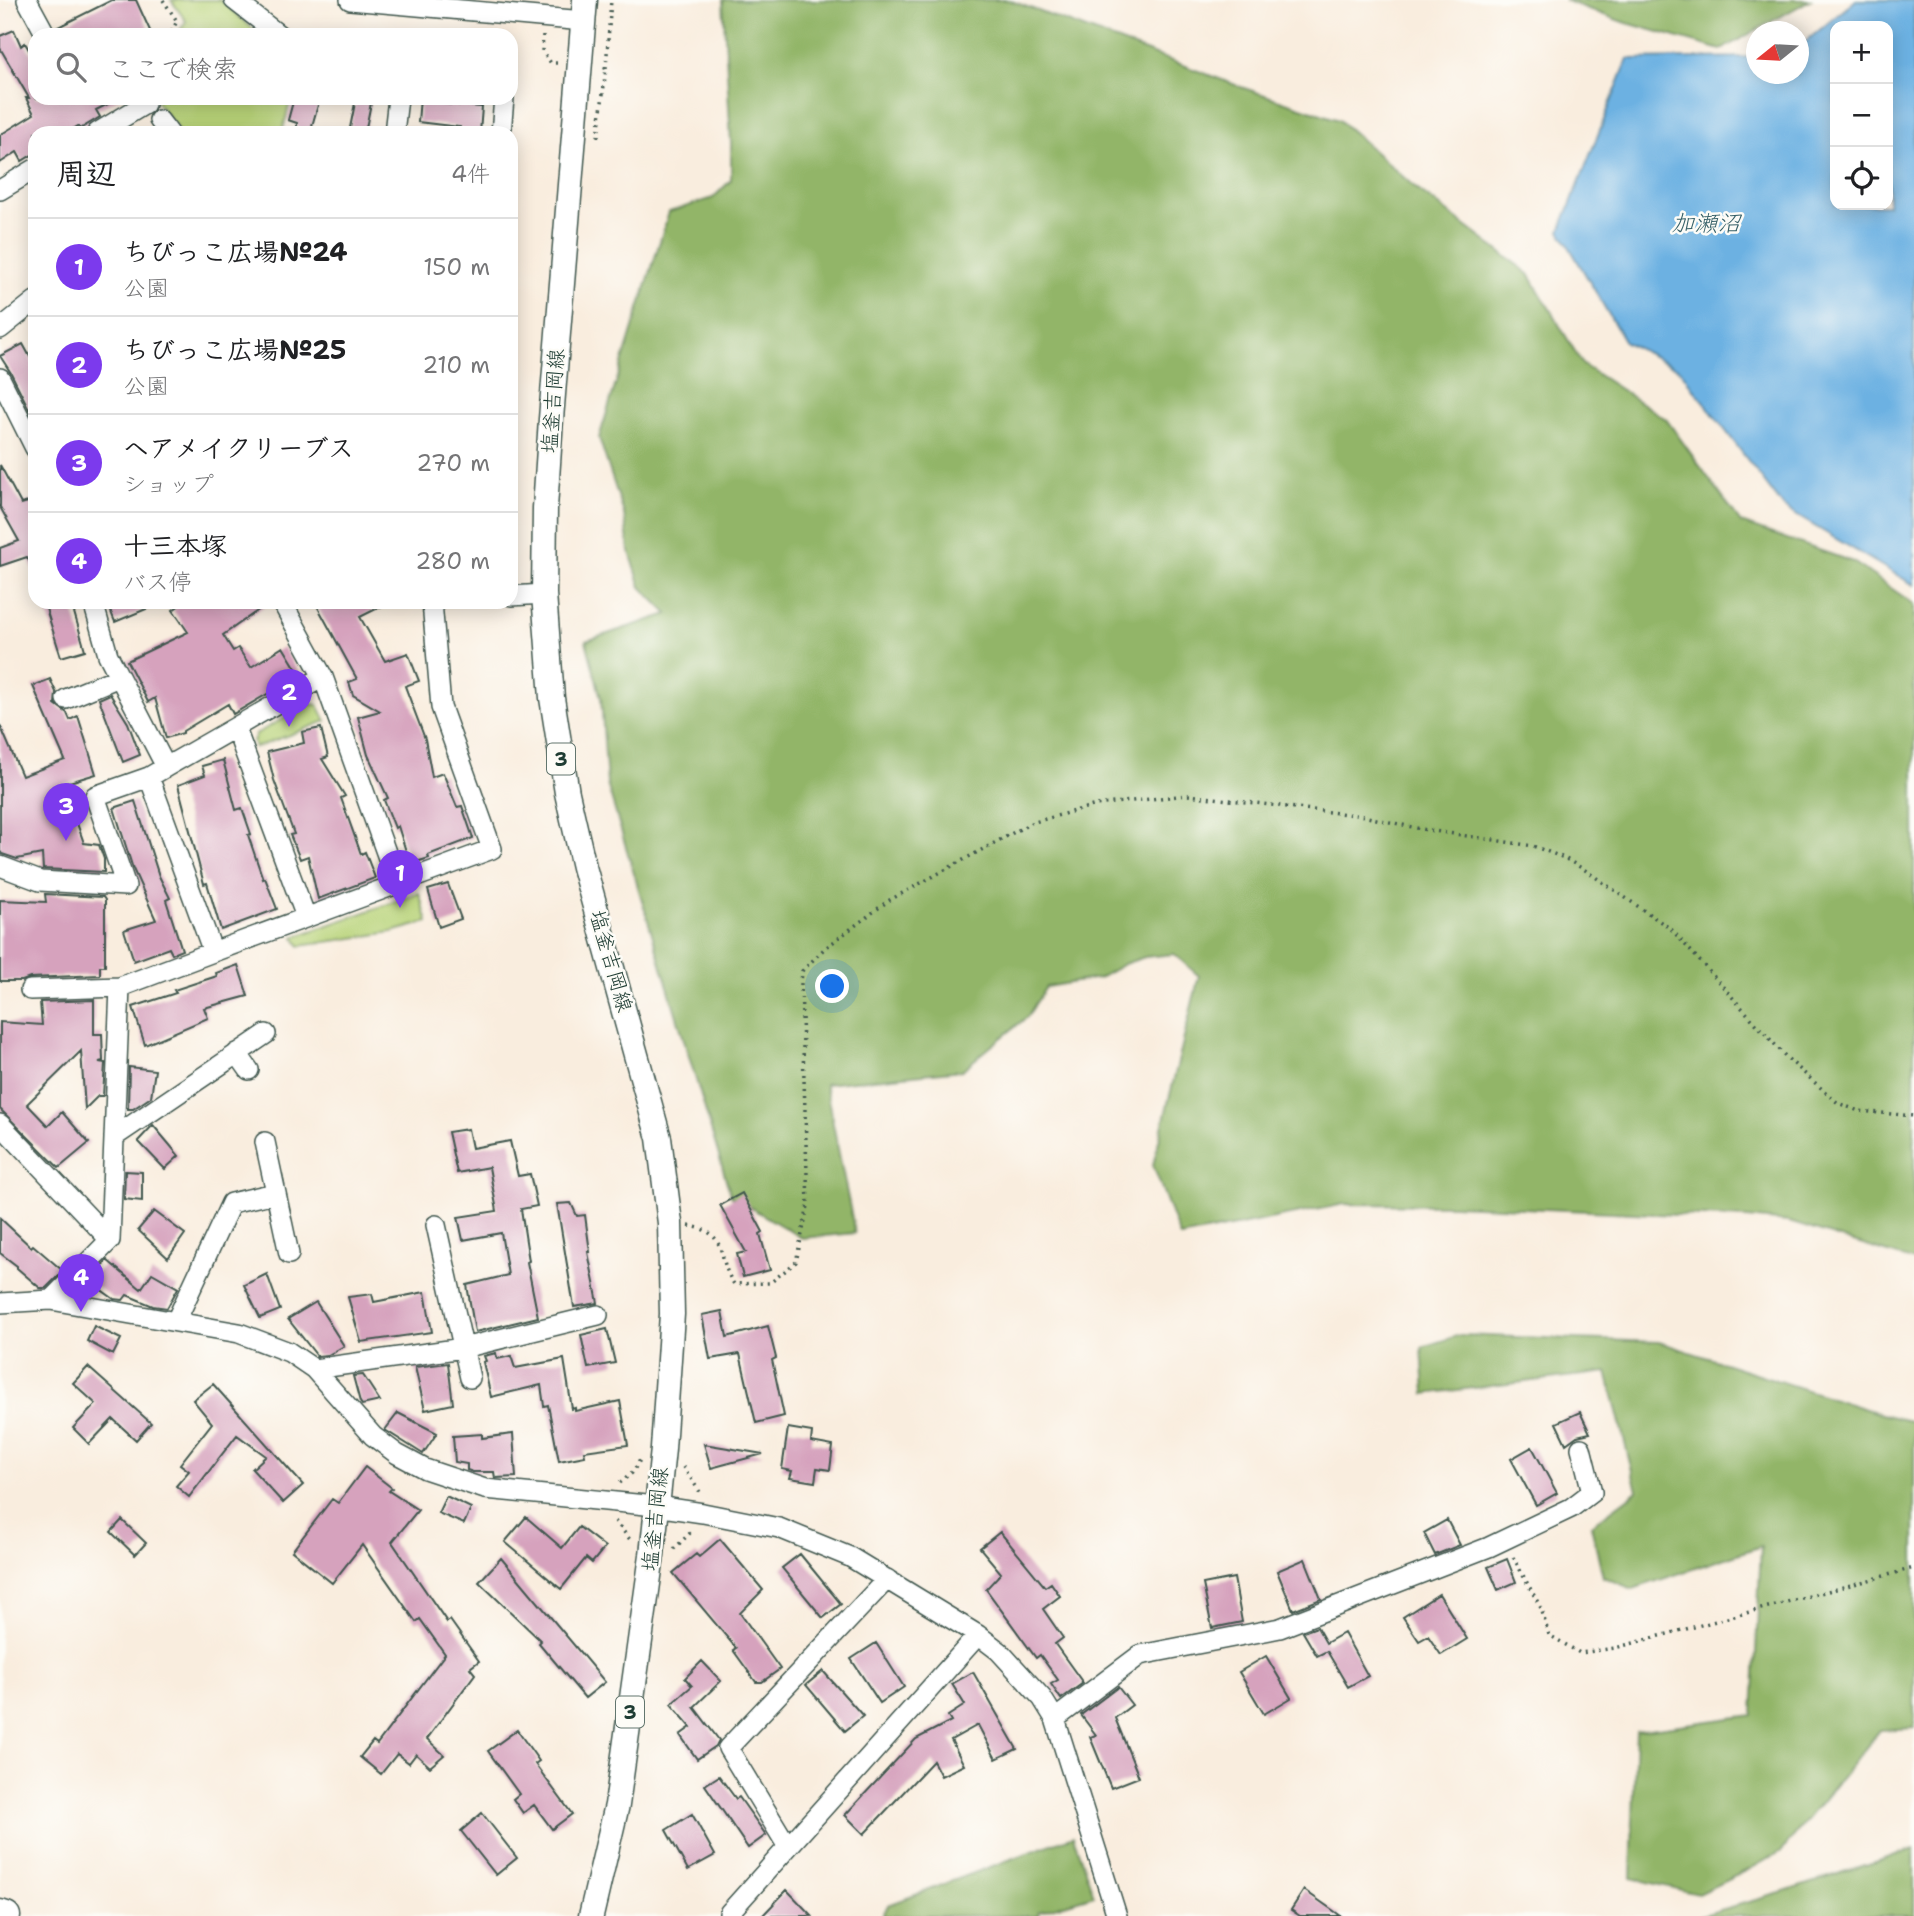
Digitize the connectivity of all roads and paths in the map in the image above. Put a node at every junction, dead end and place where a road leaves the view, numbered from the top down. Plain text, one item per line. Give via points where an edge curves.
1 (27, 0) edge
2 (163, 0) edge
3 (234, 0) edge
4 (350, 0) edge
5 (611, 0) edge
6 (584, 10) edge
7 (42, 28) edge
8 (174, 28) edge
9 (270, 28) edge
10 (544, 34) dead end
11 (557, 63) dead end
12 (597, 67) dead end
13 (606, 68) junction
14 (143, 105) edge
15 (397, 105) edge
16 (503, 105) edge
17 (109, 126) edge
18 (395, 126) edge
19 (502, 126) edge
20 (597, 146) dead end
21 (28, 173) edge
22 (0, 190) edge
23 (28, 307) edge
24 (0, 329) edge
25 (0, 378) edge
26 (28, 434) edge
27 (544, 594) junction
28 (518, 596) edge
29 (95, 609) edge
30 (286, 609) edge
31 (433, 609) edge
32 (120, 677) junction
33 (324, 677) junction
34 (66, 699) dead end
35 (236, 729) junction
36 (157, 772) junction
37 (0, 866) edge
38 (397, 883) junction
39 (306, 917) junction
40 (213, 952) junction
41 (120, 987) junction
42 (30, 990) dead end
43 (266, 1034) dead end
44 (237, 1053) junction
45 (249, 1070) dead end
46 (1914, 1116) edge
47 (0, 1124) edge
48 (114, 1137) junction
49 (265, 1142) dead end
50 (275, 1193) junction
51 (681, 1224) junction
52 (436, 1225) dead end
53 (693, 1237) dead end
54 (110, 1240) junction
55 (289, 1254) dead end
56 (51, 1300) junction
57 (0, 1303) edge
58 (598, 1315) dead end
59 (176, 1321) junction
60 (463, 1348) junction
61 (314, 1369) junction
62 (470, 1378) dead end
63 (1581, 1448) dead end
64 (641, 1458) dead end
65 (684, 1460) dead end
66 (616, 1489) dead end
67 (706, 1493) dead end
68 (656, 1506) junction
69 (615, 1515) dead end
70 (701, 1531) dead end
71 (1481, 1550) junction
72 (632, 1552) dead end
73 (671, 1559) dead end
74 (1914, 1568) edge
75 (887, 1579) junction
76 (978, 1635) junction
77 (1055, 1719) junction
78 (788, 1847) junction
79 (729, 1913) dead end
80 (0, 1914) edge
81 (6, 1916) edge
82 (591, 1916) edge
83 (1117, 1916) edge

1 - 7 street
2 - 8 path via 177,21
3 - 9 street
4 - 6 street
5 - 13 path
6 - 27 main road, 塩釜吉岡線 / 3 via 550,432
10 - 11 path via 542,51 551,63
12 - 13 path
13 - 20 path
14 - 17 street
15 - 18 street
16 - 19 street
21 - 22 street
23 - 24 street
25 - 26 street
27 - 28 street
27 - 51 main road, 塩釜吉岡線 / 3 via 552,698 567,793
29 - 32 street via 108,655
30 - 33 street
31 - 38 street via 440,707 492,849
32 - 34 street
32 - 36 street
33 - 35 street
33 - 38 street
35 - 36 street
35 - 39 street
36 - 37 street via 95,796 126,886 40,881
36 - 40 street
38 - 39 street
39 - 40 street
40 - 41 street
41 - 42 street
41 - 48 street
43 - 44 street
44 - 45 street
44 - 48 street
46 - 51 path via 1859,1111 1838,1103 1787,1058 1671,929 1564,858 1533,846 1363,816 1188,794 1096,805 1031,822 888,901 824,949 802,971 808,1206 796,1262 770,1283 734,1284 722,1247 705,1228
47 - 54 street
48 - 54 street
49 - 50 street
50 - 55 street
50 - 59 street via 231,1203
51 - 53 path
51 - 68 main road, 塩釜吉岡線 / 3
52 - 60 street
54 - 56 street
56 - 57 street
56 - 59 street
58 - 60 street
59 - 61 street via 239,1333 289,1352
60 - 61 street
60 - 62 street
61 - 68 street via 373,1436 425,1469 485,1489
63 - 71 street via 1592,1492 1572,1508
64 - 66 path
65 - 67 path via 690,1480
68 - 75 street via 779,1528 850,1557
68 - 82 main road, 塩釜吉岡線 / 3 via 617,1805
69 - 72 path via 615,1522 632,1542
70 - 73 path via 693,1530 674,1549
71 - 74 path via 1511,1555 1541,1608 1549,1635 1580,1653 1615,1648
71 - 77 street via 1280,1628 1140,1654
75 - 76 street
75 - 78 street via 728,1748
76 - 77 street via 999,1651
76 - 78 street
77 - 83 street
78 - 79 street
80 - 81 highway

